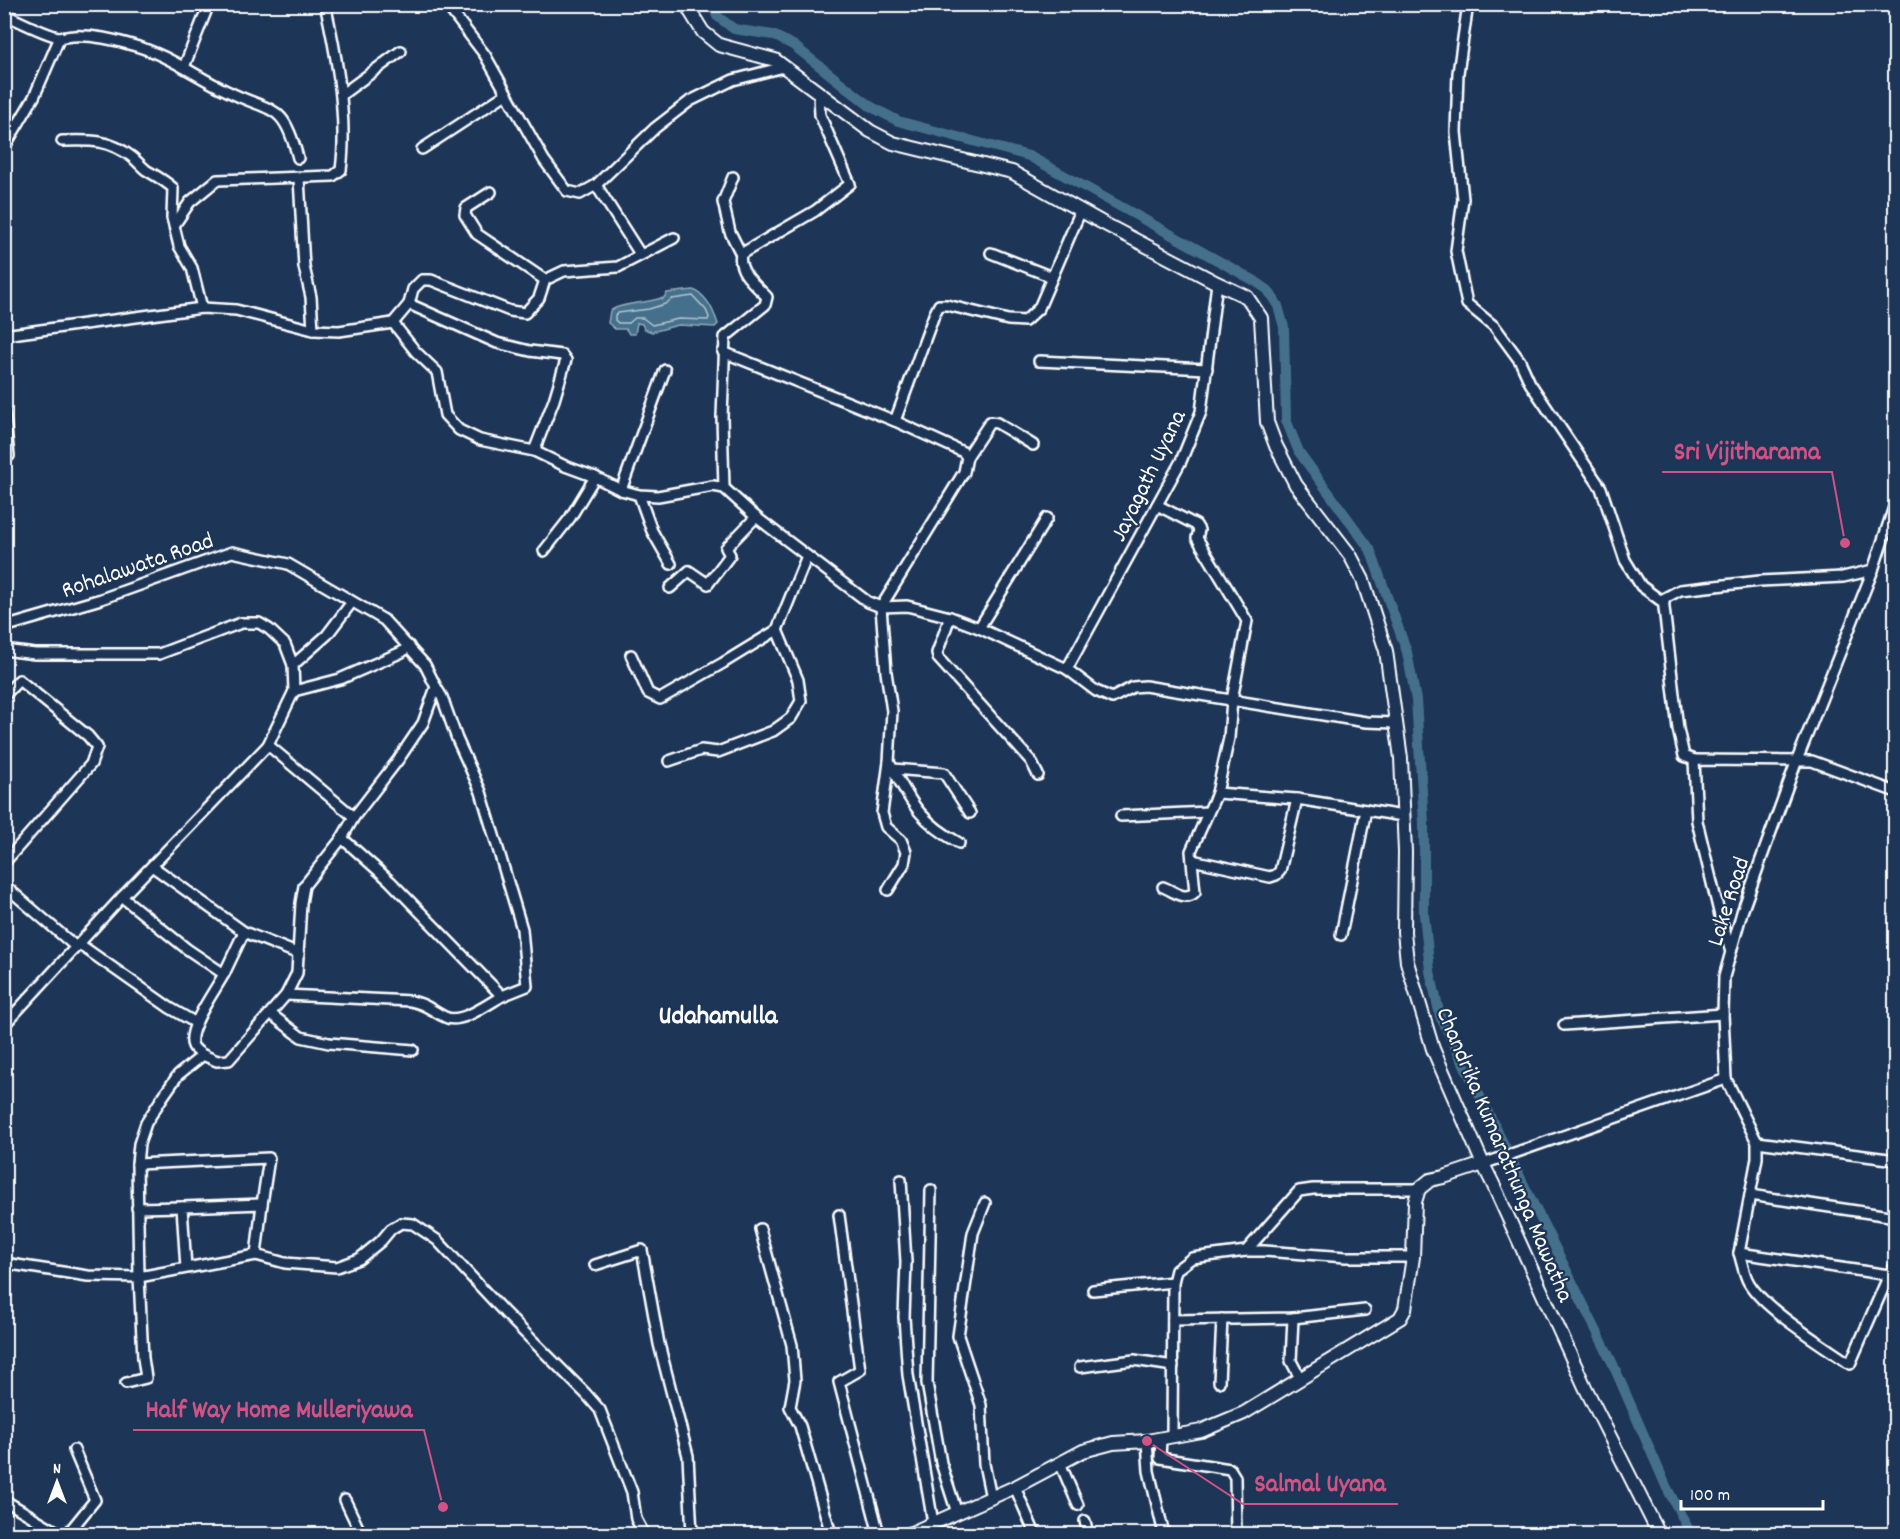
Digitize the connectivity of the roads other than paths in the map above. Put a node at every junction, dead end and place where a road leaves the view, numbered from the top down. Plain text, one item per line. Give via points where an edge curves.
1 (209, 4) edge
2 (325, 4) edge
3 (446, 4) edge
4 (689, 4) edge
5 (1468, 4) edge
6 (4, 14) edge
7 (60, 37) junction
8 (401, 51) dead end
9 (184, 67) junction
10 (784, 67) junction
11 (819, 93) junction
12 (506, 94) junction
13 (341, 95) junction
14 (62, 141) dead end
15 (4, 148) edge
16 (422, 149) dead end
17 (298, 158) dead end
18 (733, 177) dead end
19 (299, 178) junction
20 (596, 185) junction
21 (491, 192) dead end
22 (1081, 210) junction
23 (175, 224) junction
24 (674, 237) dead end
25 (991, 253) dead end
26 (640, 254) junction
27 (741, 254) junction
28 (1052, 277) junction
29 (544, 280) junction
30 (1217, 283) junction
31 (409, 304) junction
32 (202, 308) junction
33 (393, 323) junction
34 (313, 330) junction
35 (4, 335) edge
36 (723, 352) junction
37 (1039, 361) dead end
38 (1208, 369) junction
39 (665, 370) dead end
40 (4, 411) edge
41 (895, 421) junction
42 (1033, 445) dead end
43 (534, 451) junction
44 (9, 456) dead end
45 (967, 457) junction
46 (596, 477) junction
47 (724, 488) junction
48 (621, 490) junction
49 (639, 495) junction
50 (1896, 501) edge
51 (1157, 505) junction
52 (756, 517) junction
53 (1047, 518) dead end
54 (544, 551) dead end
55 (807, 556) junction
56 (671, 564) dead end
57 (1873, 570) junction
58 (670, 588) dead end
59 (352, 602) junction
60 (1664, 603) junction
61 (881, 607) junction
62 (950, 617) junction
63 (4, 627) edge
64 (979, 628) junction
65 (777, 630) junction
66 (409, 646) junction
67 (4, 650) edge
68 (631, 655) dead end
69 (292, 665) junction
70 (1067, 669) junction
71 (436, 687) junction
72 (294, 691) junction
73 (4, 696) edge
74 (1232, 700) junction
75 (1396, 723) junction
76 (268, 745) junction
77 (1694, 760) junction
78 (1797, 760) junction
79 (669, 761) dead end
80 (891, 766) junction
81 (1038, 775) dead end
82 (1896, 792) edge
83 (1217, 793) junction
84 (1297, 800) junction
85 (1366, 810) junction
86 (1208, 812) junction
87 (970, 813) dead end
88 (1120, 816) dead end
89 (1402, 816) junction
90 (354, 818) junction
91 (342, 838) junction
92 (959, 843) dead end
93 (1191, 860) junction
94 (4, 862) edge
95 (152, 866) junction
96 (4, 885) edge
97 (1163, 887) dead end
98 (888, 890) dead end
99 (122, 897) junction
100 (244, 932) junction
101 (1341, 935) dead end
102 (78, 946) junction
103 (1731, 952) junction
104 (299, 954) junction
105 (224, 974) junction
106 (286, 995) junction
107 (502, 996) junction
108 (271, 1014) junction
109 (1723, 1014) junction
110 (196, 1023) junction
111 (4, 1025) edge
112 (1564, 1025) dead end
113 (413, 1050) dead end
114 (203, 1055) junction
115 (1726, 1079) junction
116 (1757, 1142) junction
117 (1896, 1160) edge
118 (1488, 1162) junction
119 (137, 1164) junction
120 (901, 1180) dead end
121 (1419, 1189) junction
122 (931, 1190) dead end
123 (1750, 1195) junction
124 (985, 1203) dead end
125 (262, 1204) junction
126 (182, 1207) junction
127 (137, 1208) junction
128 (839, 1215) dead end
129 (1896, 1217) edge
130 (760, 1229) dead end
131 (1246, 1251) junction
132 (1739, 1252) junction
133 (256, 1255) junction
134 (1413, 1257) junction
135 (4, 1263) edge
136 (1896, 1264) edge
137 (595, 1265) dead end
138 (186, 1268) junction
139 (1889, 1275) junction
140 (139, 1277) junction
141 (1173, 1282) junction
142 (1093, 1290) dead end
143 (1365, 1310) dead end
144 (1293, 1318) junction
145 (1222, 1319) junction
146 (1173, 1320) junction
147 (1173, 1366) junction
148 (1080, 1367) dead end
149 (1300, 1378) junction
150 (1219, 1382) dead end
151 (126, 1383) dead end
152 (1166, 1438) junction
153 (1147, 1441) junction
154 (74, 1450) dead end
155 (1060, 1463) junction
156 (1015, 1486) junction
157 (991, 1498) junction
158 (4, 1500) edge
159 (345, 1500) dead end
160 (1078, 1505) dead end
161 (957, 1513) junction
162 (1085, 1521) dead end
163 (933, 1523) junction
164 (62, 1534) edge
165 (361, 1534) edge
166 (644, 1534) edge
167 (692, 1534) edge
168 (831, 1534) edge
169 (879, 1534) edge
170 (909, 1534) edge
171 (1035, 1534) edge
172 (1088, 1534) edge
173 (1164, 1534) edge
174 (1236, 1534) edge
175 (1659, 1534) edge

1 - 9 street
2 - 13 street
3 - 12 street via 485,55
4 - 10 main road, Chandrika Kumarathunga Mawatha via 703,32 719,45 775,60
5 - 60 street via 1458,73 1456,132 1463,199 1456,251 1467,304 1495,327 1520,361 1530,383 1601,488 1625,560 1641,586
6 - 7 street
7 - 9 street via 82,36 131,44
7 - 15 street via 34,98
8 - 13 street
9 - 17 street via 228,92 278,113 286,122
10 - 11 main road, Chandrika Kumarathunga Mawatha
10 - 20 street via 733,80 690,101 655,128
11 - 22 main road, Chandrika Kumarathunga Mawatha via 870,131 894,143 1012,172
11 - 27 street via 820,115 850,184 815,211
12 - 16 street
12 - 20 street via 567,190 580,194
13 - 19 street via 341,170 333,176
14 - 23 street via 110,143 163,178 173,188
18 - 27 street via 723,202 730,232
19 - 23 street via 217,180 190,202
19 - 34 street via 304,267
20 - 26 street
21 - 29 street via 466,208 465,215 477,234
22 - 28 street
22 - 30 main road, Chandrika Kumarathunga Mawatha
23 - 32 street
24 - 26 street
25 - 28 street
26 - 29 street via 618,267 564,271
27 - 36 street via 739,262 744,273 767,297 765,305 725,337
28 - 41 street via 1039,308 1024,321 939,305
29 - 31 street via 539,298 525,313 510,311 431,280 422,280 413,289
30 - 38 street, Jayagath Uyana
30 - 75 main road, Chandrika Kumarathunga Mawatha via 1247,297 1261,318 1267,422 1296,485 1350,555 1363,580 1386,651
31 - 33 street
31 - 43 street via 497,343 562,355 566,360
32 - 34 street via 236,310
32 - 35 street
33 - 34 street via 339,331
33 - 43 street via 437,372 445,415 459,430 480,440
36 - 41 street
36 - 47 street
37 - 38 street
38 - 51 street, Jayagath Uyana via 1201,412
39 - 48 street
40 - 44 street
41 - 45 street
42 - 45 street via 990,422
43 - 46 street
45 - 61 street via 964,472
46 - 48 street
46 - 54 street
47 - 49 street
47 - 52 street
48 - 49 street
49 - 56 street via 652,531
50 - 57 street, Lake Road
51 - 70 street, Jayagath Uyana
51 - 74 street via 1196,525 1197,538 1247,621
52 - 55 street
52 - 58 street via 726,548 730,555 708,584 689,571
53 - 64 street
55 - 61 street via 868,602
55 - 65 street
57 - 60 street via 1843,577 1680,590 1663,599
57 - 78 street, Lake Road
59 - 63 street, Rohalawata Road via 288,564 232,552 101,599
59 - 66 street, Rohalawata Road via 384,620
59 - 69 street via 327,635
60 - 77 street via 1678,729 1684,756
61 - 62 street via 907,606
61 - 80 street via 892,711
62 - 64 street
62 - 81 street via 938,658 1031,761
64 - 70 street
65 - 68 street via 660,699 648,693
65 - 79 street via 798,680 801,701 791,718 773,731 718,752 701,750
66 - 71 street, Rohalawata Road
66 - 72 street via 340,679
67 - 69 street via 35,654 159,654 241,623 259,623 285,644
69 - 72 street
70 - 74 street via 1112,698 1133,687 1145,686
71 - 90 street via 423,723
71 - 107 street, Rohalawata Road via 482,792 522,928 526,986
72 - 76 street
73 - 94 street via 19,680 97,747 91,764
74 - 75 street via 1366,722
74 - 83 street via 1229,738
75 - 89 main road, Chandrika Kumarathunga Mawatha
76 - 90 street
76 - 95 street
77 - 78 street
77 - 103 street via 1697,821
78 - 82 street via 1812,761
78 - 103 street, Lake Road
80 - 87 street via 944,773
80 - 92 street via 924,819
80 - 98 street via 882,813 886,827 901,840 906,852 904,864
83 - 84 street
83 - 86 street
84 - 85 street
84 - 93 street via 1276,875 1270,877
85 - 89 street
85 - 101 street
86 - 88 street
86 - 93 street via 1191,851
89 - 118 main road, Chandrika Kumarathunga Mawatha via 1407,962 1433,1049
90 - 91 street
91 - 104 street via 304,886
91 - 107 street via 390,881
93 - 97 street via 1195,892 1190,897
95 - 99 street
95 - 100 street
96 - 102 street
99 - 102 street
99 - 105 street
100 - 104 street
100 - 105 street
102 - 110 street
102 - 111 street
103 - 109 street, Lake Road via 1724,977
104 - 106 street via 297,973
105 - 110 street
106 - 107 street via 411,1001 424,1003 447,1019 456,1020
106 - 108 street
108 - 113 street via 301,1037
108 - 114 street via 229,1060 218,1061
109 - 112 street
109 - 115 street, Lake Road
110 - 114 street via 190,1038 193,1047
114 - 119 street via 178,1075 162,1098 139,1144
115 - 116 street
115 - 118 street
116 - 117 street
116 - 123 street via 1758,1158
118 - 121 main road via 1430,1180
118 - 175 main road, Chandrika Kumarathunga Mawatha via 1585,1387
119 - 125 street via 269,1158
119 - 127 street
120 - 163 street via 908,1376
121 - 131 street via 1299,1191
121 - 134 main road
122 - 161 street via 927,1383 941,1463
123 - 129 street
123 - 132 street
124 - 157 street via 973,1233 958,1336 981,1405 984,1464
125 - 126 street
125 - 133 street
126 - 127 street
126 - 138 street
127 - 140 street
128 - 169 street via 860,1370 839,1382
130 - 168 street via 792,1345 795,1380 790,1407 800,1426
131 - 134 street
131 - 141 street via 1192,1258 1176,1270
132 - 139 street
132 - 139 street via 1749,1283 1760,1296 1850,1364
133 - 138 street
133 - 166 street via 285,1263 337,1267 359,1259 400,1223 413,1224 437,1240 600,1410
134 - 149 main road via 1405,1309 1400,1318
135 - 140 street via 88,1276
136 - 139 street
137 - 167 street via 642,1250 659,1344 688,1456
138 - 140 street
140 - 151 street via 147,1378
141 - 142 street
141 - 146 street
143 - 144 street
144 - 145 street
144 - 149 street via 1291,1361
145 - 146 street
145 - 150 street
146 - 147 street
147 - 148 street via 1134,1360
147 - 152 street
149 - 152 main road via 1244,1413 1200,1431
152 - 153 main road
152 - 174 street via 1160,1458 1230,1469 1235,1477
153 - 155 main road via 1093,1448
153 - 173 street via 1149,1471
154 - 164 street via 95,1500 69,1532
155 - 156 main road
155 - 160 street
156 - 157 main road
156 - 171 street
157 - 161 main road
158 - 164 street
159 - 165 street
161 - 163 main road
162 - 172 street
163 - 170 main road

